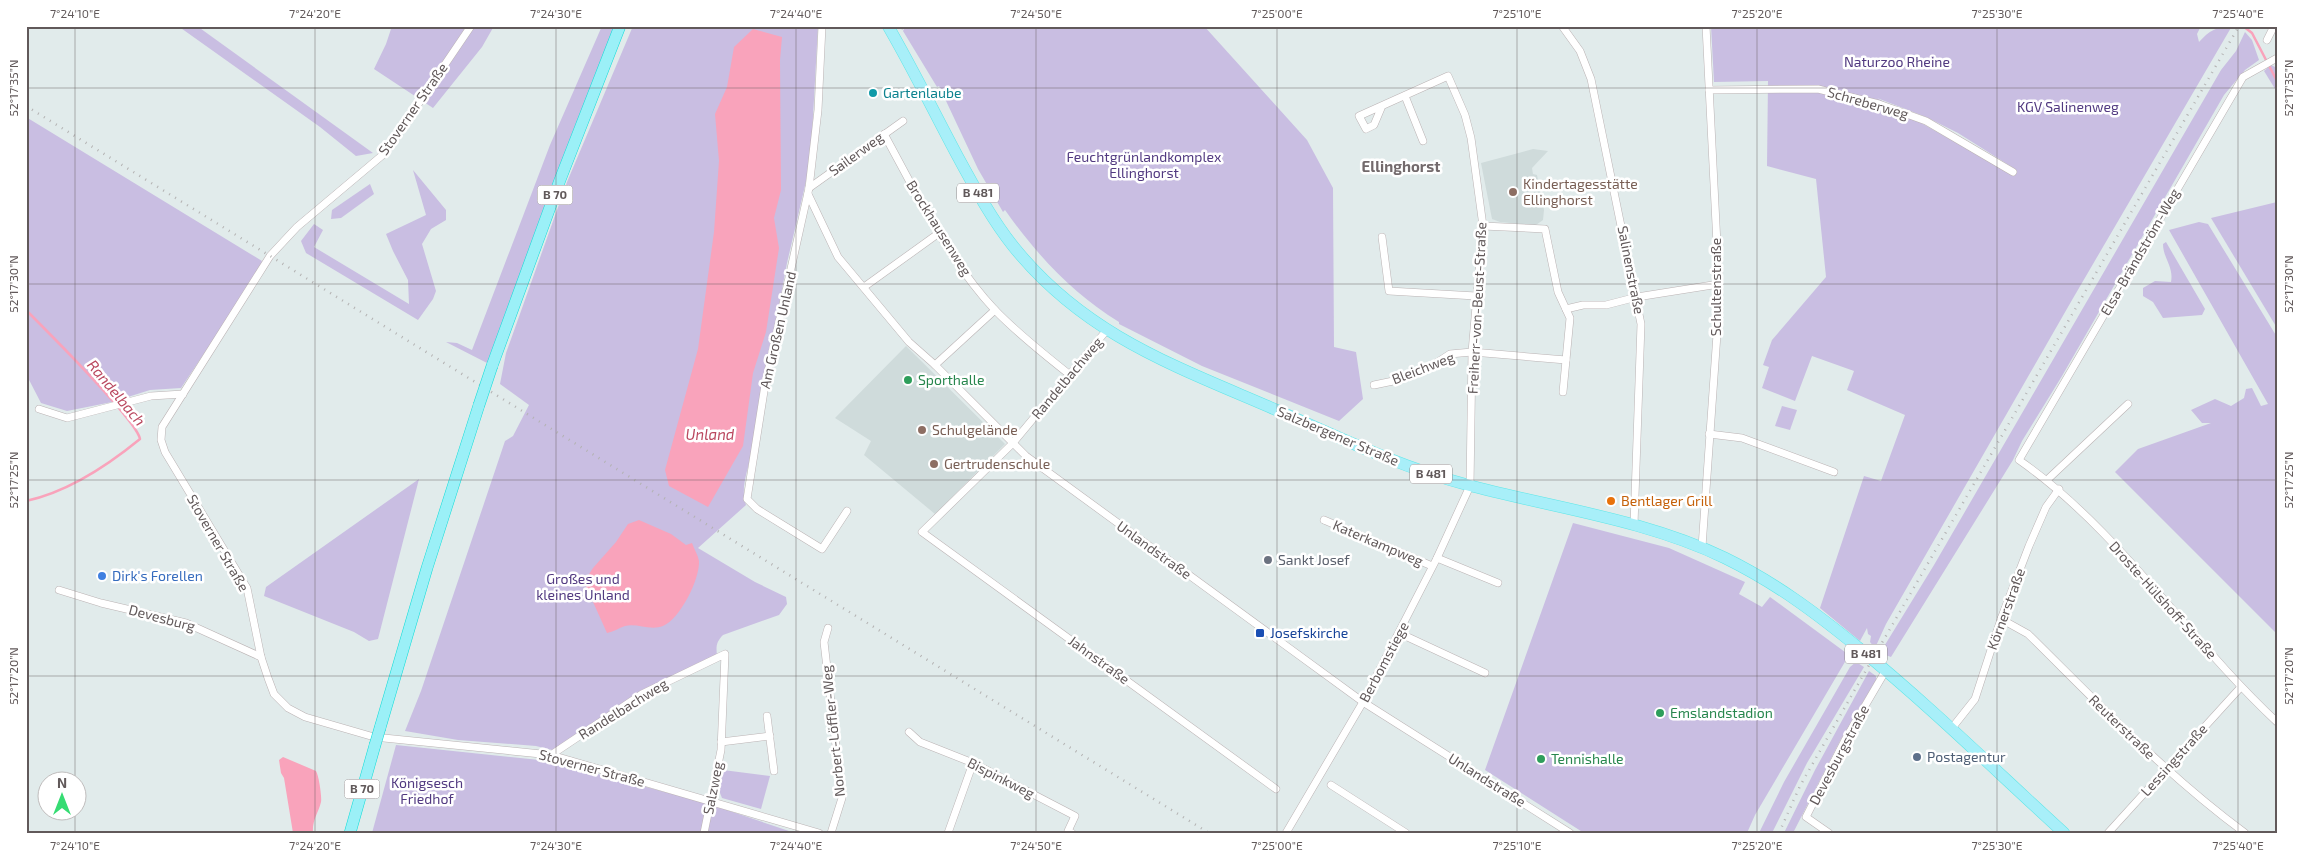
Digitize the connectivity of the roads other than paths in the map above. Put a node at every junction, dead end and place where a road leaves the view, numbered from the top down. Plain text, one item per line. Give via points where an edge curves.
1 (471, 26) edge
2 (620, 26) edge
3 (822, 26) edge
4 (888, 26) edge
5 (1562, 26) edge
6 (1706, 26) edge
7 (2274, 26) edge
8 (2267, 40) dead end
9 (2277, 58) edge
10 (1708, 90) junction
11 (1405, 96) junction
12 (1382, 106) dead end
13 (903, 121) dead end
14 (884, 134) junction
15 (1423, 141) dead end
16 (2014, 172) dead end
17 (809, 191) junction
18 (1483, 226) junction
19 (939, 233) junction
20 (1382, 237) dead end
21 (1719, 284) junction
22 (864, 287) junction
23 (1476, 296) junction
24 (1637, 297) junction
25 (1566, 309) junction
26 (995, 310) junction
27 (1106, 331) junction
28 (1472, 352) junction
29 (1566, 360) junction
30 (935, 365) junction
31 (1070, 375) junction
32 (1374, 385) dead end
33 (1563, 392) dead end
34 (183, 394) junction
35 (2128, 404) dead end
36 (39, 409) dead end
37 (1709, 434) junction
38 (1012, 444) junction
39 (2019, 460) joint
40 (1834, 472) dead end
41 (2047, 480) junction
42 (1470, 486) junction
43 (2059, 489) junction
44 (847, 511) dead end
45 (1324, 520) dead end
46 (1634, 525) junction
47 (922, 532) joint
48 (1702, 547) junction
49 (1437, 558) junction
50 (1432, 566) junction
51 (1498, 583) dead end
52 (59, 590) dead end
53 (2001, 619) junction
54 (828, 628) dead end
55 (1399, 634) junction
56 (724, 654) joint
57 (261, 657) junction
58 (1886, 670) junction
59 (1485, 673) dead end
60 (2240, 688) junction
61 (1363, 702) junction
62 (767, 716) dead end
63 (2277, 722) edge
64 (1952, 728) junction
65 (909, 732) dead end
66 (770, 736) junction
67 (721, 742) junction
68 (551, 755) junction
69 (974, 763) junction
70 (2165, 768) junction
71 (774, 771) dead end
72 (1332, 785) dead end
73 (1276, 789) dead end
74 (711, 801) junction
75 (1069, 832) edge
76 (350, 833) edge
77 (704, 833) edge
78 (820, 833) edge
79 (831, 833) edge
80 (948, 833) edge
81 (1286, 833) edge
82 (1406, 833) edge
83 (1570, 833) edge
84 (1829, 833) edge
85 (2064, 833) edge
86 (2108, 833) edge
87 (2245, 833) edge

1 - 34 street, Stoverner Straße via 385,153 297,227 270,256
2 - 76 highway, B 70, bridge via 492,366 427,568
3 - 17 street, Am Großen Unland via 818,110
4 - 27 main road, Salzbergener Straße / B 481 via 999,228 1034,270 1078,311
5 - 24 street, Salinenstraße via 1580,50 1591,79
6 - 10 street, Schultenstraße
7 - 8 street
9 - 39 street, Elsa-Brändström-Weg via 2243,77
10 - 16 street, Schreberweg via 1818,89 1879,104 1926,120
10 - 21 street, Schultenstraße
11 - 12 street
11 - 15 street
11 - 18 street, Freiherr-von-Beust-Straße via 1448,76 1471,138
13 - 14 street, Sailerweg
14 - 17 street, Sailerweg
14 - 19 street, Brockhausenweg
17 - 22 street, Unlandstraße via 838,257
17 - 44 street, Am Großen Unland via 765,385 747,499 757,509 822,549
18 - 23 street, Freiherr-von-Beust-Straße
18 - 25 street via 1545,229 1558,292
19 - 22 street
19 - 26 street, Brockhausenweg
20 - 23 street via 1389,291
21 - 24 street
21 - 37 street, Schultenstraße
22 - 30 street, Unlandstraße via 909,342
23 - 28 street, Freiherr-von-Beust-Straße
24 - 25 street via 1606,306 1583,305
24 - 46 street, Salinenstraße via 1642,324
25 - 29 street via 1570,318
26 - 30 street
26 - 31 street, Brockhausenweg
27 - 31 street, Randelbachweg
27 - 42 main road, Salzbergener Straße / B 481 via 1162,360 1354,444
28 - 29 street
28 - 32 street, Bleichweg via 1450,354 1427,369
28 - 42 street, Freiherr-von-Beust-Straße
29 - 33 street
30 - 38 street, Unlandstraße
31 - 38 street, Randelbachweg
34 - 36 street via 151,396 67,418
34 - 57 street, Stoverner Straße via 162,426 161,440 165,452 247,588
35 - 41 street
37 - 40 street via 1742,438
37 - 48 street, Schultenstraße
38 - 47 street, Randelbachweg
38 - 61 street, Unlandstraße
39 - 41 street, Droste-Hülshoff-Straße
41 - 43 street, Droste-Hülshoff-Straße
42 - 46 main road, Salzbergener Straße / B 481
42 - 49 street, Berbomstiege
43 - 53 street, Körnerstraße via 2043,515
43 - 60 street, Droste-Hülshoff-Straße via 2094,523
45 - 50 street, Katerkampweg
46 - 48 main road, Salzbergener Straße / B 481
47 - 73 street, Jahnstraße
48 - 58 main road, Salzbergener Straße / B 481 via 1787,592
49 - 50 street, Berbomstiege
49 - 51 street, Katerkampweg
50 - 55 street, Berbomstiege
52 - 57 street, Devesburg via 186,623
53 - 64 street, Körnerstraße via 1975,699
53 - 70 street, Reuterstraße via 2028,634
54 - 79 street, Norbert-Löffler-Weg via 824,642 842,798
55 - 59 street
55 - 61 street, Berbomstiege
56 - 67 street, Salzweg
56 - 68 street, Randelbachweg via 642,694
57 - 68 street, Stoverner Straße via 274,694 288,708 305,717 374,737
58 - 64 main road, Salzbergener Straße / B 481
58 - 84 street, Devesburgstraße via 1806,817
60 - 63 street, Droste-Hülshoff-Straße
60 - 70 street, Lessingstraße
61 - 81 street, Berbomstiege
61 - 83 street, Unlandstraße
62 - 66 street
64 - 85 main road, Salzbergener Straße / B 481
65 - 69 street, Bispinkweg via 920,742
66 - 67 street, Salzweg
66 - 71 street
67 - 74 street, Salzweg
68 - 74 street, Stoverner Straße
69 - 75 street, Bispinkweg via 1075,816
69 - 80 street
70 - 86 street, Lessingstraße
70 - 87 street, Reuterstraße
72 - 82 street
74 - 77 street, Salzweg
74 - 78 street, Stoverner Straße

